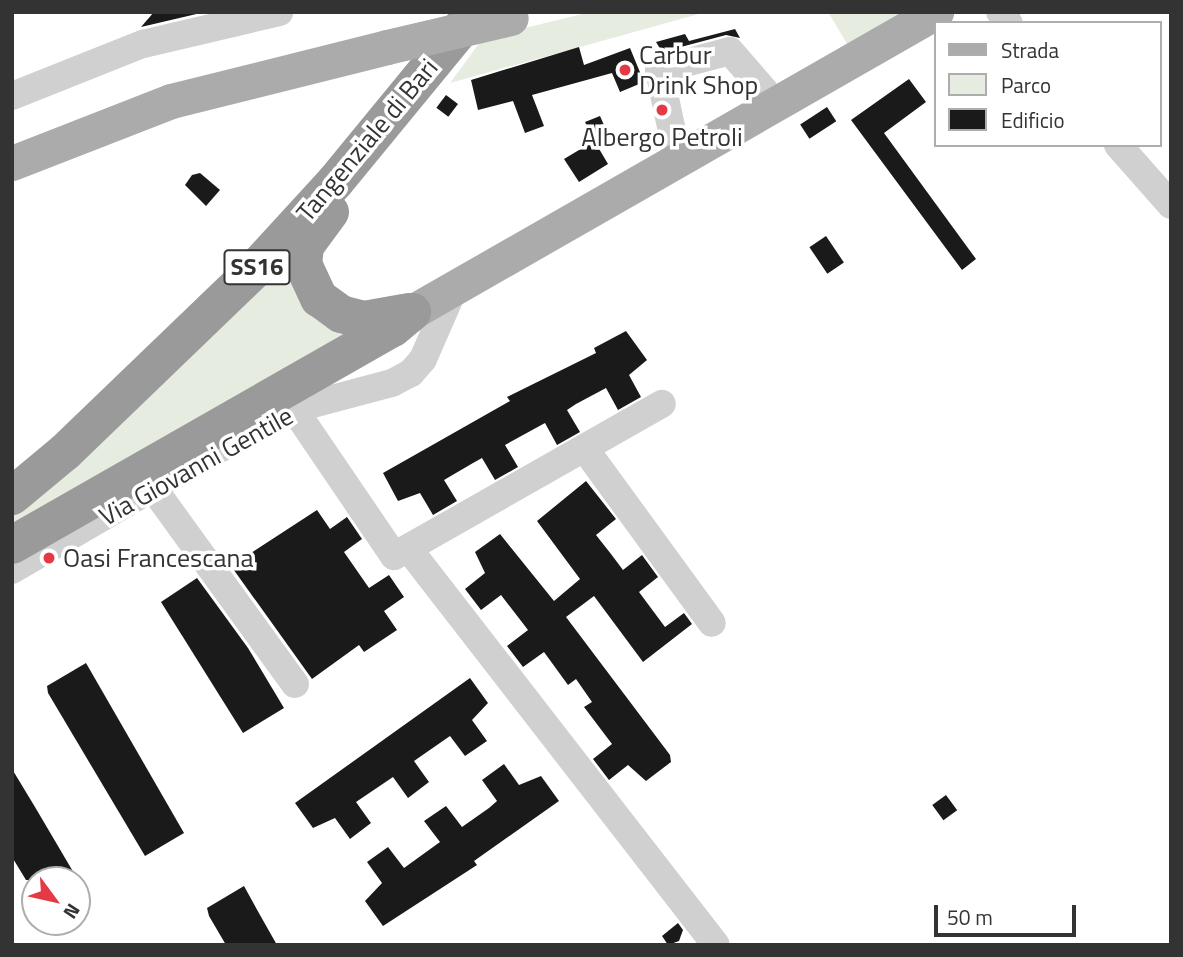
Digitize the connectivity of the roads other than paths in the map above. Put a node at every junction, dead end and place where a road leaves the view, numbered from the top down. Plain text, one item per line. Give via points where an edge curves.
1 (279, 12) edge
2 (443, 12) edge
3 (936, 12) edge
4 (506, 14) edge
5 (424, 74) junction
6 (12, 96) edge
7 (776, 104) junction
8 (1120, 147) edge
9 (678, 159) junction
10 (12, 163) edge
11 (1171, 205) edge
12 (454, 288) junction
13 (412, 312) junction
14 (423, 359) junction
15 (662, 404) dead end
16 (294, 409) junction
17 (585, 449) junction
18 (12, 463) edge
19 (153, 488) junction
20 (12, 496) edge
21 (12, 545) edge
22 (408, 548) junction
23 (12, 570) edge
24 (712, 623) dead end
25 (295, 684) dead end
26 (716, 945) edge

1 - 6 street via 143,44
2 - 18 highway, Tangenziale di Bari / SS16 via 315,168 228,261 144,348
3 - 7 main road
4 - 5 highway, Tangenziale di Bari / SS16
4 - 10 main road, bridge via 171,101
5 - 13 highway via 375,158 314,230 303,264 319,298 341,314 364,320
5 - 20 highway, Tangenziale di Bari / SS16 via 257,267 65,452
7 - 9 main road
7 - 9 street via 730,51 659,71
8 - 11 street
9 - 12 main road
12 - 13 main road
12 - 14 street
13 - 14 street
13 - 21 highway via 393,328
14 - 16 street, Via Giovanni Gentile via 411,373 392,383
15 - 17 street
16 - 19 street, Via Giovanni Gentile
16 - 22 street via 394,556
17 - 22 street
17 - 24 street
19 - 23 street, Via Giovanni Gentile
19 - 25 street
22 - 26 street

